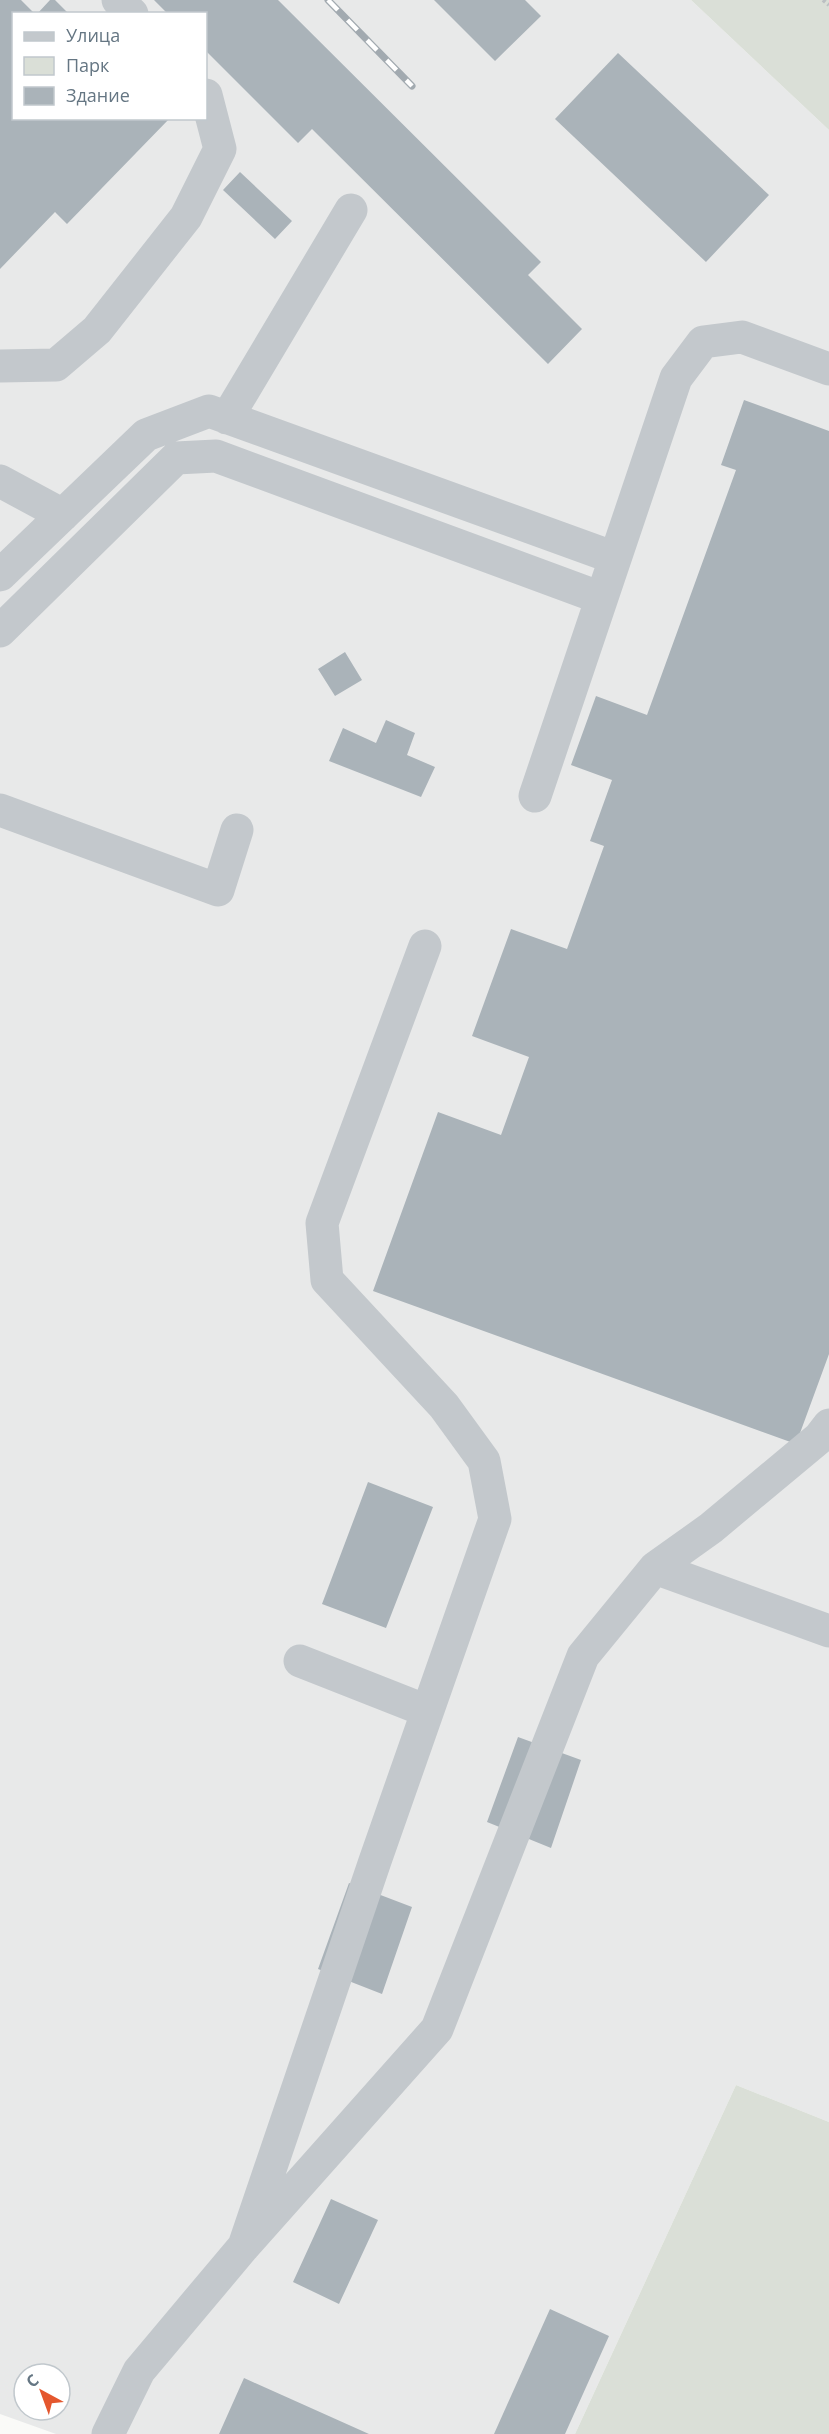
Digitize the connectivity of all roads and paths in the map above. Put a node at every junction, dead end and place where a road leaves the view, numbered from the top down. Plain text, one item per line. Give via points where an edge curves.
1 (118, 0) edge
2 (824, 0) edge
3 (829, 5) edge
4 (130, 12) edge
5 (207, 100) edge
6 (351, 210) dead end
7 (0, 366) edge
8 (829, 369) edge
9 (227, 418) junction
10 (0, 481) edge
11 (63, 515) junction
12 (615, 558) junction
13 (0, 575) edge
14 (601, 598) junction
15 (0, 631) edge
16 (535, 796) dead end
17 (0, 810) edge
18 (237, 830) dead end
19 (425, 946) dead end
20 (829, 1425) edge
21 (655, 1568) junction
22 (829, 1630) edge
23 (300, 1661) dead end
24 (427, 1711) junction
25 (244, 2246) junction
26 (108, 2434) edge

1 - 4 lane
2 - 3 path
5 - 7 lane via 220,149 186,217 97,330 56,365
6 - 9 lane
8 - 12 lane via 742,337 703,342 676,378
9 - 11 lane via 209,411 146,435
9 - 12 lane
10 - 11 lane
11 - 13 lane
12 - 14 lane
14 - 15 lane via 216,456 176,458
14 - 16 lane
17 - 18 lane via 218,890
19 - 24 lane via 322,1222 327,1280 444,1406 484,1461 495,1519
20 - 21 lane via 819,1438 711,1528
21 - 22 lane
21 - 25 lane via 583,1656 437,2029
23 - 24 lane
24 - 25 lane
25 - 26 lane via 139,2370

